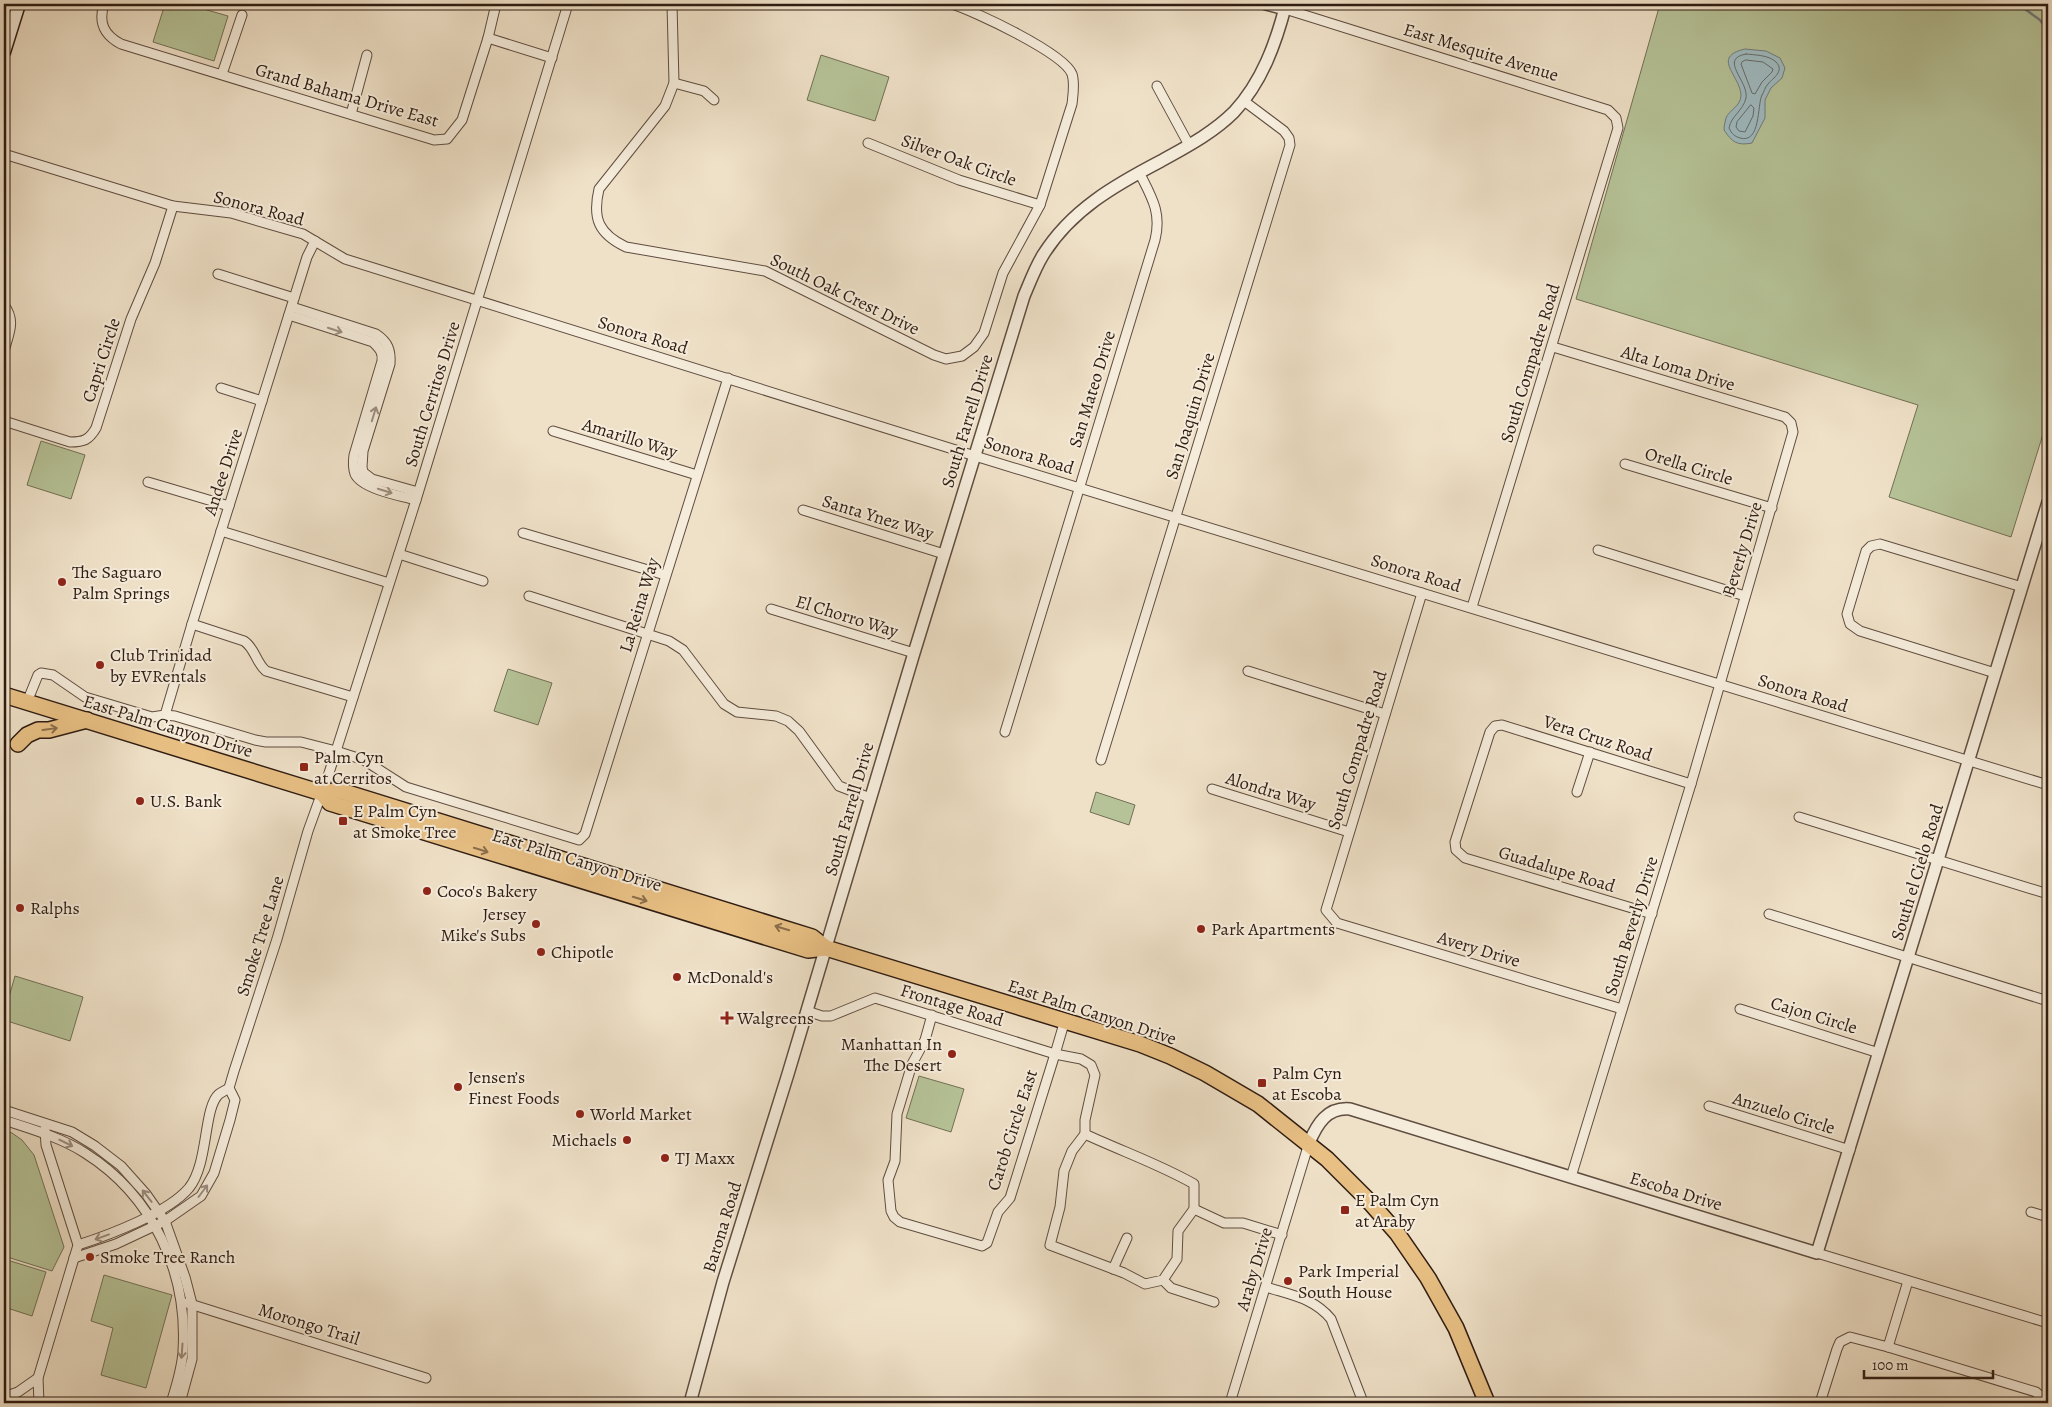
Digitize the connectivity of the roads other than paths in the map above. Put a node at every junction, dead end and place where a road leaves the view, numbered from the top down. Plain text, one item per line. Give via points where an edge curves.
1 (19, 4) edge
2 (104, 4) edge
3 (496, 4) edge
4 (568, 4) edge
5 (672, 4) edge
6 (952, 4) edge
7 (1266, 4) edge
8 (1286, 7) edge
9 (242, 15) dead end
10 (488, 38) junction
11 (4, 52) edge
12 (367, 55) dead end
13 (552, 58) junction
14 (222, 74) junction
15 (674, 83) junction
16 (1157, 86) dead end
17 (714, 100) dead end
18 (1244, 101) junction
19 (351, 114) junction
20 (1618, 128) joint
21 (868, 143) dead end
22 (1189, 146) junction
23 (4, 154) edge
24 (1139, 172) junction
25 (1040, 205) junction
26 (173, 206) junction
27 (315, 241) junction
28 (218, 274) dead end
29 (478, 300) junction
30 (4, 305) edge
31 (292, 307) junction
32 (1552, 347) junction
33 (4, 351) edge
34 (728, 378) junction
35 (221, 388) dead end
36 (262, 401) junction
37 (4, 421) edge
38 (1791, 423) joint
39 (553, 431) dead end
40 (975, 456) junction
41 (1625, 464) dead end
42 (697, 475) junction
43 (148, 482) dead end
44 (1079, 487) junction
45 (417, 496) junction
46 (2048, 502) edge
47 (229, 506) junction
48 (1772, 508) junction
49 (803, 510) dead end
50 (1176, 516) junction
51 (221, 531) junction
52 (522, 533) dead end
53 (1598, 550) dead end
54 (399, 554) junction
55 (944, 554) junction
56 (665, 575) junction
57 (483, 581) dead end
58 (389, 583) junction
59 (2022, 587) junction
60 (1422, 593) junction
61 (529, 596) dead end
62 (1745, 596) junction
63 (1472, 607) junction
64 (771, 609) dead end
65 (192, 624) junction
66 (648, 634) junction
67 (914, 653) junction
68 (1248, 671) dead end
69 (1995, 673) junction
70 (1720, 685) junction
71 (4, 695) edge
72 (353, 697) junction
73 (27, 702) junction
74 (1385, 714) junction
75 (165, 715) junction
76 (86, 720) junction
77 (1005, 732) dead end
78 (18, 744) dead end
79 (336, 751) junction
80 (1590, 752) junction
81 (1101, 760) dead end
82 (1970, 761) junction
83 (1691, 784) junction
84 (2048, 785) edge
85 (1212, 789) dead end
86 (1577, 792) dead end
87 (322, 793) junction
88 (870, 798) junction
89 (1799, 817) dead end
90 (1349, 832) junction
91 (1456, 850) joint
92 (1938, 860) junction
93 (2048, 894) edge
94 (1652, 914) junction
95 (1769, 914) dead end
96 (1329, 916) joint
97 (826, 948) junction
98 (1908, 958) junction
99 (2048, 1001) edge
100 (1622, 1009) junction
101 (1740, 1009) dead end
102 (807, 1011) junction
103 (932, 1015) junction
104 (1065, 1020) junction
105 (1879, 1053) junction
106 (1055, 1054) junction
107 (229, 1088) junction
108 (1710, 1106) dead end
109 (4, 1110) edge
110 (4, 1120) edge
111 (43, 1122) junction
112 (46, 1134) junction
113 (1085, 1134) junction
114 (207, 1137) junction
115 (224, 1141) junction
116 (1309, 1143) junction
117 (1850, 1150) junction
118 (1571, 1177) junction
119 (1194, 1210) junction
120 (158, 1211) junction
121 (2030, 1212) dead end
122 (149, 1216) junction
123 (2048, 1217) edge
124 (165, 1221) junction
125 (156, 1226) junction
126 (1282, 1235) junction
127 (1127, 1238) dead end
128 (78, 1245) junction
129 (1817, 1253) junction
130 (74, 1258) junction
131 (1113, 1269) junction
132 (1163, 1280) junction
133 (1908, 1281) junction
134 (1266, 1287) junction
135 (1214, 1302) dead end
136 (187, 1303) junction
137 (2048, 1324) edge
138 (1888, 1346) junction
139 (38, 1378) junction
140 (426, 1378) dead end
141 (4, 1397) edge
142 (2043, 1401) edge
143 (39, 1403) edge
144 (171, 1403) edge
145 (180, 1403) edge
146 (690, 1403) edge
147 (1230, 1403) edge
148 (1365, 1403) edge
149 (1487, 1403) edge
150 (1820, 1403) edge

1 - 11 main road
2 - 14 street, Grand Bahama Drive East via 101,16 103,29 111,39
3 - 10 street, Grand Bahama Drive East
4 - 13 street, South Cerritos Drive
5 - 15 street
6 - 25 street via 972,11 1047,51 1063,61 1072,73 1072,104
7 - 8 street, East Mesquite Avenue
8 - 18 street, South Farrell Drive via 1267,63
8 - 20 street, East Mesquite Avenue via 1608,110 1616,118
9 - 14 street
10 - 13 street
10 - 19 street, Grand Bahama Drive East via 462,120 447,139 434,140
12 - 19 street
13 - 29 street, South Cerritos Drive
14 - 19 street, Grand Bahama Drive East
15 - 17 street via 704,91
15 - 25 street, South Oak Crest Drive via 665,106 599,189 596,214 610,240 626,247 765,271 946,359 962,356 984,333 1003,273
16 - 22 street
18 - 22 street, South Farrell Drive
18 - 50 street, San Joaquin Drive via 1284,131 1290,138 1290,145
20 - 32 street, South Compadre Road
21 - 25 street, Silver Oak Circle via 959,180
22 - 24 street, South Farrell Drive
23 - 26 street, Sonora Road
24 - 40 street, South Farrell Drive via 1076,215 1042,256 1024,296
24 - 44 street, San Mateo Drive via 1157,210 1159,227
26 - 27 street, Sonora Road via 231,213 302,234
26 - 37 street, Capri Circle via 155,263 131,319 96,428 89,439 70,442
27 - 29 street, Sonora Road via 345,259
27 - 31 street, Andee Drive
28 - 31 street
29 - 34 street, Sonora Road
29 - 45 street, South Cerritos Drive
30 - 33 street via 10,313 11,325
31 - 36 street, Andee Drive
31 - 45 street via 380,348 382,361 353,464 356,476 368,486
32 - 38 street, Alta Loma Drive via 1785,417
32 - 63 street, South Compadre Road
34 - 40 street, Sonora Road
34 - 42 street, La Reina Way
35 - 36 street
36 - 47 street, Andee Drive
38 - 48 street, Beverly Drive via 1793,432
39 - 42 street, Amarillo Way
40 - 44 street, Sonora Road
40 - 55 street, South Farrell Drive
41 - 48 street, Orella Circle
42 - 56 street, La Reina Way
43 - 47 street
44 - 50 street, Sonora Road
44 - 77 street, San Mateo Drive
45 - 54 street, South Cerritos Drive
46 - 59 street, South el Cielo Road
47 - 51 street, Andee Drive
48 - 62 street, Beverly Drive
49 - 55 street, Santa Ynez Way
50 - 60 street, Sonora Road
50 - 81 street, San Joaquin Drive
51 - 58 street
51 - 65 street, Andee Drive
52 - 56 street
53 - 62 street
54 - 57 street
54 - 58 street, South Cerritos Drive
55 - 67 street, South Farrell Drive
56 - 66 street, La Reina Way
58 - 72 street, South Cerritos Drive
59 - 69 street, South el Cielo Road
59 - 69 street via 1880,544 1866,551 1847,614 1850,624 1860,631
60 - 63 street, Sonora Road
60 - 74 street, South Compadre Road
61 - 66 street
62 - 70 street, Beverly Drive
63 - 70 street, Sonora Road
64 - 67 street, El Chorro Way
65 - 72 street via 244,641 266,671
65 - 75 street, Andee Drive
66 - 79 street, La Reina Way via 585,834 579,840 406,787 364,760
66 - 88 street via 684,650 724,704 737,712 776,716 788,721 839,786
67 - 88 street, South Farrell Drive
68 - 74 street
69 - 82 street, South el Cielo Road
70 - 82 street, Sonora Road
70 - 83 street, South Beverly Drive
71 - 73 main road, East Palm Canyon Drive
72 - 79 street, South Cerritos Drive
73 - 75 street via 34,681 41,674 53,675 85,697 152,717
73 - 76 main road, East Palm Canyon Drive
74 - 90 street, South Compadre Road
75 - 79 street via 255,740 301,742
78 -> 76 main road via 38,730
76 - 87 main road, East Palm Canyon Drive
79 - 87 street, South Cerritos Drive
80 - 83 street, Vera Cruz Road
80 - 86 street
80 - 91 street, Vera Cruz Road via 1502,725 1495,726 1490,732 1458,832
82 - 84 street, Sonora Road
82 - 92 street, South el Cielo Road
83 - 94 street, South Beverly Drive
85 - 90 street, Alondra Way
87 - 97 main road, East Palm Canyon Drive via 330,803 417,830 808,950
87 - 107 street, Smoke Tree Lane
88 - 97 street, South Farrell Drive
89 - 92 street
90 - 96 street, South Compadre Road via 1328,899 1326,910
91 - 94 street, Guadalupe Road via 1465,858
92 - 93 street
92 - 98 street, South el Cielo Road
94 - 100 street, South Beverly Drive
95 - 98 street
96 - 100 street, Avery Drive via 1337,922
97 - 102 street, Barona Road
97 - 104 main road, East Palm Canyon Drive
98 - 99 street
98 - 105 street, South el Cielo Road
100 - 118 street, South Beverly Drive
101 - 105 street, Cajon Circle
102 - 103 street, Frontage Road via 831,1016 875,998
102 - 146 street, Barona Road via 723,1282
103 - 106 street, Frontage Road
103 - 106 street, Carob Circle East via 923,1046 912,1064 897,1114 895,1161 888,1180 891,1211 900,1222 982,1246 988,1243 998,1212 1010,1198
104 - 106 street
104 - 116 main road, East Palm Canyon Drive via 1170,1056 1234,1089
105 - 117 street, South el Cielo Road
106 - 113 street, Frontage Road via 1081,1059 1091,1065 1095,1075
107 - 114 street, Smoke Tree Lane via 218,1095
107 - 115 street, Smoke Tree Lane via 234,1100
108 - 117 street, Anzuelo Circle
109 - 111 street
110 - 112 street
111 - 112 street
120 -> 111 street via 121,1166 72,1132
112 -> 122 street via 98,1162 128,1188
112 - 128 street via 46,1145
113 - 119 street via 1166,1168 1194,1184
113 - 131 street via 1072,1151 1064,1171 1060,1207 1050,1246
114 - 115 street
114 - 120 street, Smoke Tree Lane via 201,1166 192,1184
124 -> 115 street, Smoke Tree Lane via 201,1196 214,1173
116 - 118 street, Escoba Drive via 1322,1118 1338,1109 1350,1109
116 - 126 street, Araby Drive
116 - 149 main road, East Palm Canyon Drive via 1368,1200 1397,1233 1428,1278 1456,1328
117 - 129 street, South el Cielo Road
118 - 129 street, Escoba Drive
119 - 126 street via 1224,1223 1243,1222
119 - 132 street via 1178,1231 1177,1259
120 - 122 street, Smoke Tree Lane
120 - 124 street
121 - 123 street
122 - 125 street
122 -> 128 street, Smoke Tree Lane
124 - 125 street, Smoke Tree Lane
124 - 136 street via 186,1277
125 - 130 street, Smoke Tree Lane
125 - 136 street
126 - 134 street, Araby Drive
127 - 131 street
128 - 130 street
129 - 133 street, Escoba Drive
130 - 139 street
131 - 132 street via 1145,1284
132 - 135 street via 1171,1288
133 - 137 street, Escoba Drive
133 - 138 street
134 - 147 street, Araby Drive
134 - 148 street via 1304,1298 1324,1310 1332,1320
136 - 140 street, Morongo Trail
136 -> 144 street via 183,1352
136 - 145 street via 192,1359
138 - 142 street via 2036,1392
138 - 150 street via 1855,1337 1840,1342
139 - 141 street
139 - 143 street

